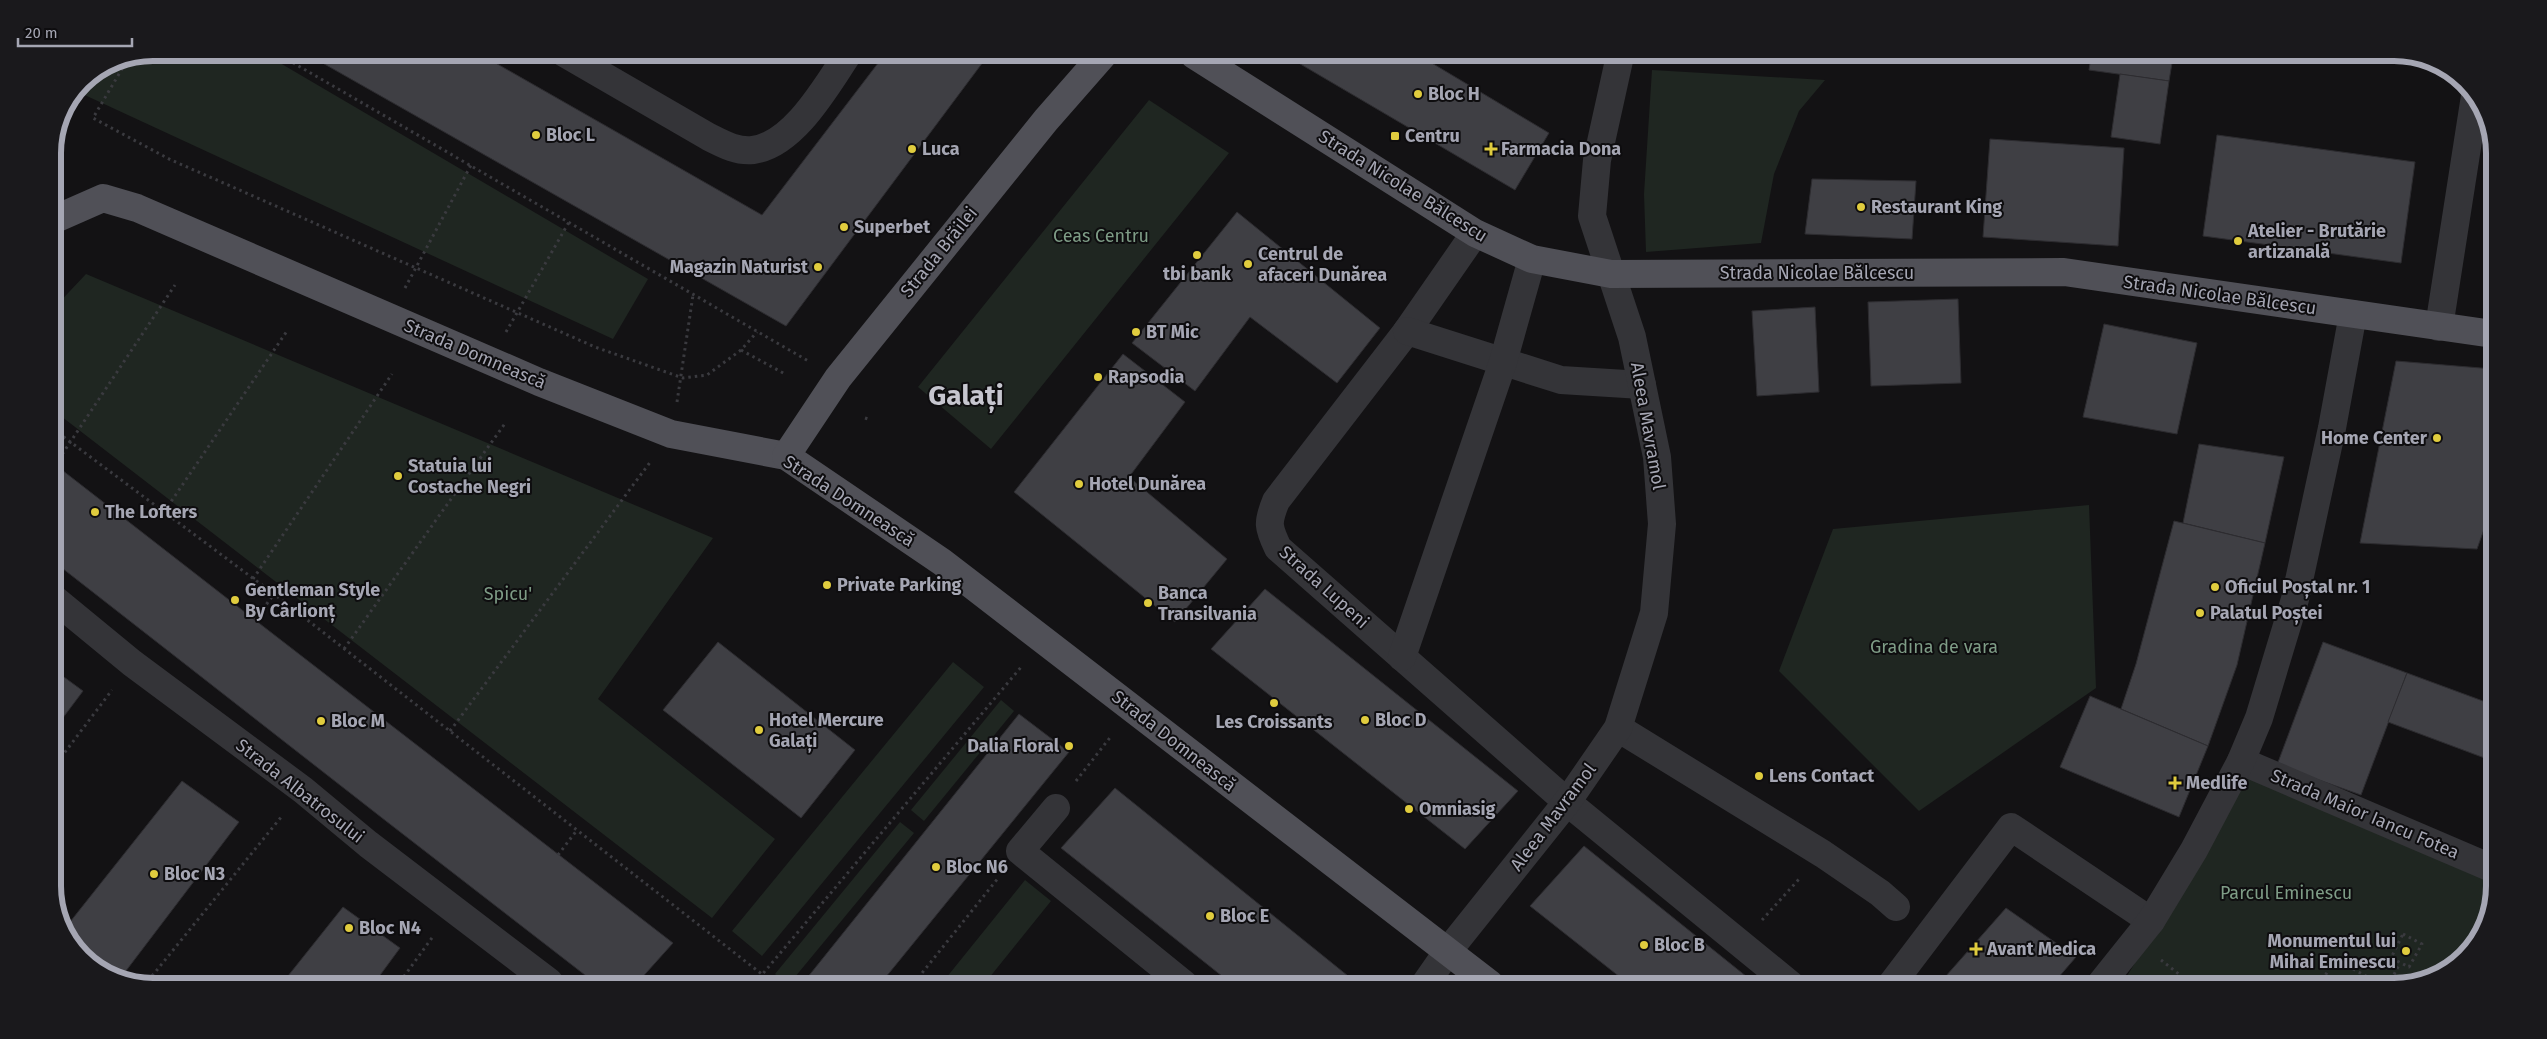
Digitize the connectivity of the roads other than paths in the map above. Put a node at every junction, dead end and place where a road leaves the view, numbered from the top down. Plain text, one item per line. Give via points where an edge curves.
1 (576, 61) edge
2 (843, 61) edge
3 (1098, 61) edge
4 (1203, 61) edge
5 (1619, 61) edge
6 (2474, 109) edge
7 (61, 216) edge
8 (1475, 233) junction
9 (1532, 259) junction
10 (1610, 274) junction
11 (2352, 314) junction
12 (2438, 328) junction
13 (1407, 330) junction
14 (2486, 333) edge
15 (1503, 362) junction
16 (1642, 385) junction
17 (786, 456) junction
18 (61, 605) edge
19 (1402, 657) junction
20 (1618, 728) junction
21 (2241, 761) junction
22 (1567, 802) junction
23 (1056, 808) road end
24 (2486, 866) edge
25 (1896, 908) dead end
26 (2143, 931) junction
27 (1448, 951) junction
28 (544, 978) edge
29 (1177, 978) edge
30 (1429, 978) edge
31 (1482, 978) edge
32 (1783, 978) edge
33 (1896, 978) edge
34 (2105, 978) edge

1 - 2 street via 730,148 753,150 776,142 800,120
3 - 17 main road, Strada Brăilei via 838,378
4 - 8 main road, Strada Nicolae Bălcescu
5 - 10 street, Aleea Mavramol via 1597,160 1592,216
6 - 12 street
7 - 17 main road, Strada Domnească via 102,198 128,206 490,361 671,434
8 - 9 main road, Strada Nicolae Bălcescu
8 - 13 street, Strada Lupeni
9 - 10 main road, Strada Nicolae Bălcescu
9 - 15 street
10 - 11 main road, Strada Nicolae Bălcescu via 2064,272
10 - 16 street, Aleea Mavramol via 1632,338
11 - 12 main road, Strada Nicolae Bălcescu
11 - 21 street via 2332,428 2295,599 2258,718
12 - 14 main road, Strada Nicolae Bălcescu
13 - 15 street
13 - 19 street, Strada Lupeni via 1294,476 1276,501 1269,518 1269,531 1278,548
15 - 16 street via 1561,380
15 - 19 street
16 - 20 street, Aleea Mavramol via 1657,457 1662,524 1654,613
17 - 27 main road, Strada Domnească via 942,562
18 - 28 street, Strada Albatrosului via 132,664 303,790 368,844
19 - 22 street, Strada Lupeni
20 - 22 street, Aleea Mavramol
20 - 25 street via 1823,854 1880,893
21 - 24 street, Strada Maior Iancu Fotea
21 - 26 street via 2194,850
22 - 27 street, Aleea Mavramol
22 - 32 street, Strada Lupeni
23 - 29 street via 1020,851
26 - 33 street via 2011,827
26 - 34 street
27 - 30 street, Aleea Mavramol
27 - 31 main road, Strada Domnească

